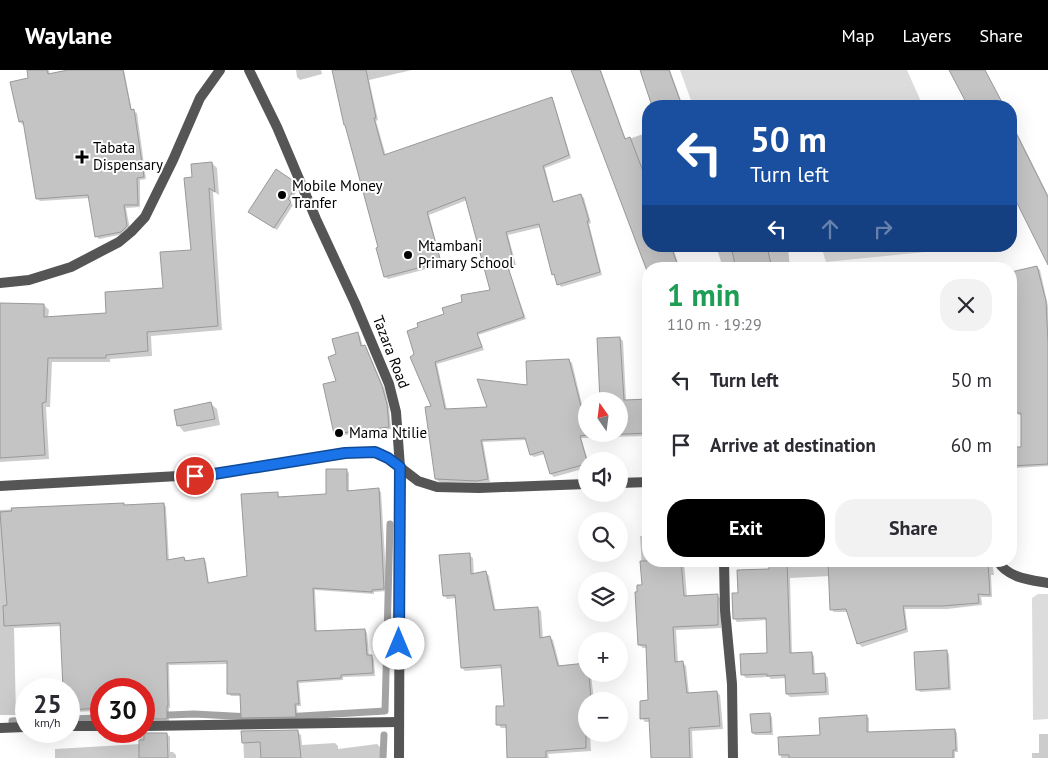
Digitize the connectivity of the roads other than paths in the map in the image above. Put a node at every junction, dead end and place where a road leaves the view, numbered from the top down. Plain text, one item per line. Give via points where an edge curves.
1 (220, 70) edge
2 (249, 70) edge
3 (0, 283) edge
4 (400, 467) junction
5 (642, 482) edge
6 (628, 483) edge
7 (578, 484) edge
8 (0, 486) edge
9 (724, 567) edge
10 (1001, 567) edge
11 (1048, 583) edge
12 (399, 722) junction
13 (155, 726) edge
14 (15, 727) edge
15 (0, 728) edge
16 (399, 758) edge
17 (732, 758) edge

1 - 3 street via 200,98 144,218 131,232 119,242 71,267 29,280
2 - 4 street, Tazara Road via 389,384 396,412
4 - 7 street via 418,481 437,487
4 - 8 street via 375,452 355,452 214,474
4 - 12 street, Tazara Road
5 - 6 street
9 - 17 street via 732,684
10 - 11 street via 1022,578
12 - 13 street
12 - 16 street, Tazara Road
14 - 15 street

